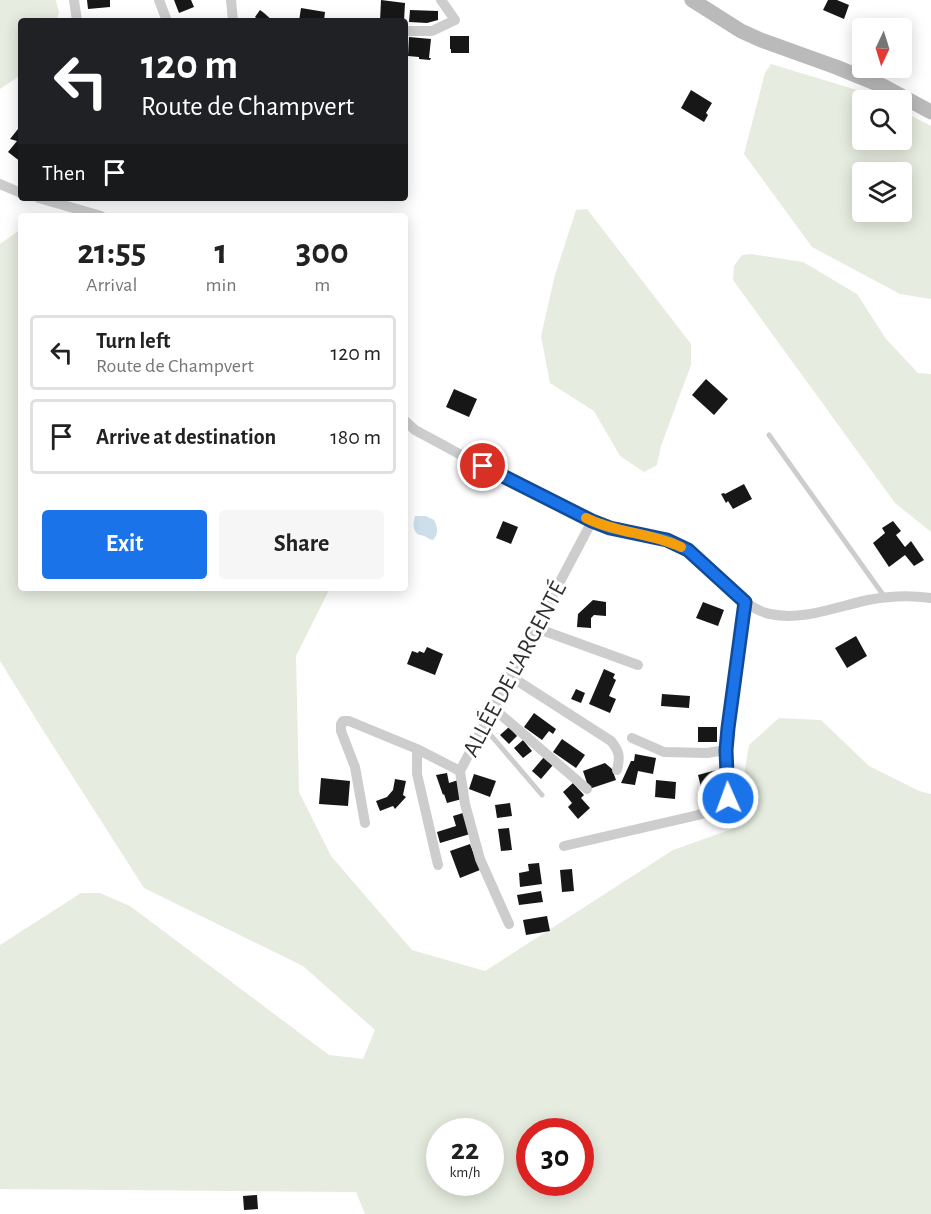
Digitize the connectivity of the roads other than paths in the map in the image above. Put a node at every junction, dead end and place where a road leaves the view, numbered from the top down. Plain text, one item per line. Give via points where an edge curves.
1 (74, 0) edge
2 (159, 0) edge
3 (231, 0) edge
4 (441, 0) edge
5 (692, 0) edge
6 (77, 18) edge
7 (166, 18) edge
8 (233, 18) edge
9 (408, 31) edge
10 (931, 112) edge
11 (0, 184) edge
12 (18, 192) edge
13 (49, 201) edge
14 (91, 213) edge
15 (408, 424) edge
16 (769, 435) dead end
17 (592, 521) junction
18 (885, 597) junction
19 (931, 598) edge
20 (745, 602) junction
21 (536, 628) junction
22 (638, 665) dead end
23 (510, 676) junction
24 (493, 708) junction
25 (483, 726) junction
26 (632, 738) dead end
27 (417, 749) junction
28 (726, 750) junction
29 (617, 770) dead end
30 (460, 771) junction
31 (587, 789) dead end
32 (542, 795) dead end
33 (365, 823) dead end
34 (564, 846) dead end
35 (438, 865) dead end
36 (509, 924) dead end

1 - 6 street
2 - 7 street
3 - 8 street
4 - 9 street via 455,20 432,31
5 - 10 street via 741,31 885,87
11 - 12 street
13 - 14 street
15 - 17 street
16 - 18 lane
17 - 20 street via 667,540 688,550
17 - 21 street, ALLÉE DE L'ARGENTÉ
18 - 19 street
18 - 20 street via 787,616 766,613
20 - 28 street
21 - 22 street
21 - 23 street, ALLÉE DE L'ARGENTÉ
23 - 24 street, ALLÉE DE L'ARGENTÉ
23 - 29 street via 611,741 620,759
24 - 25 street, ALLÉE DE L'ARGENTÉ
24 - 31 street
25 - 30 street, ALLÉE DE L'ARGENTÉ
25 - 32 lane
26 - 28 street via 664,752
27 - 30 street
27 - 33 street via 349,721 340,724 355,767
27 - 35 street via 417,774
28 - 34 street via 728,798 722,806
30 - 36 street, ALLÉE DE L'ARGENTÉ via 480,859

